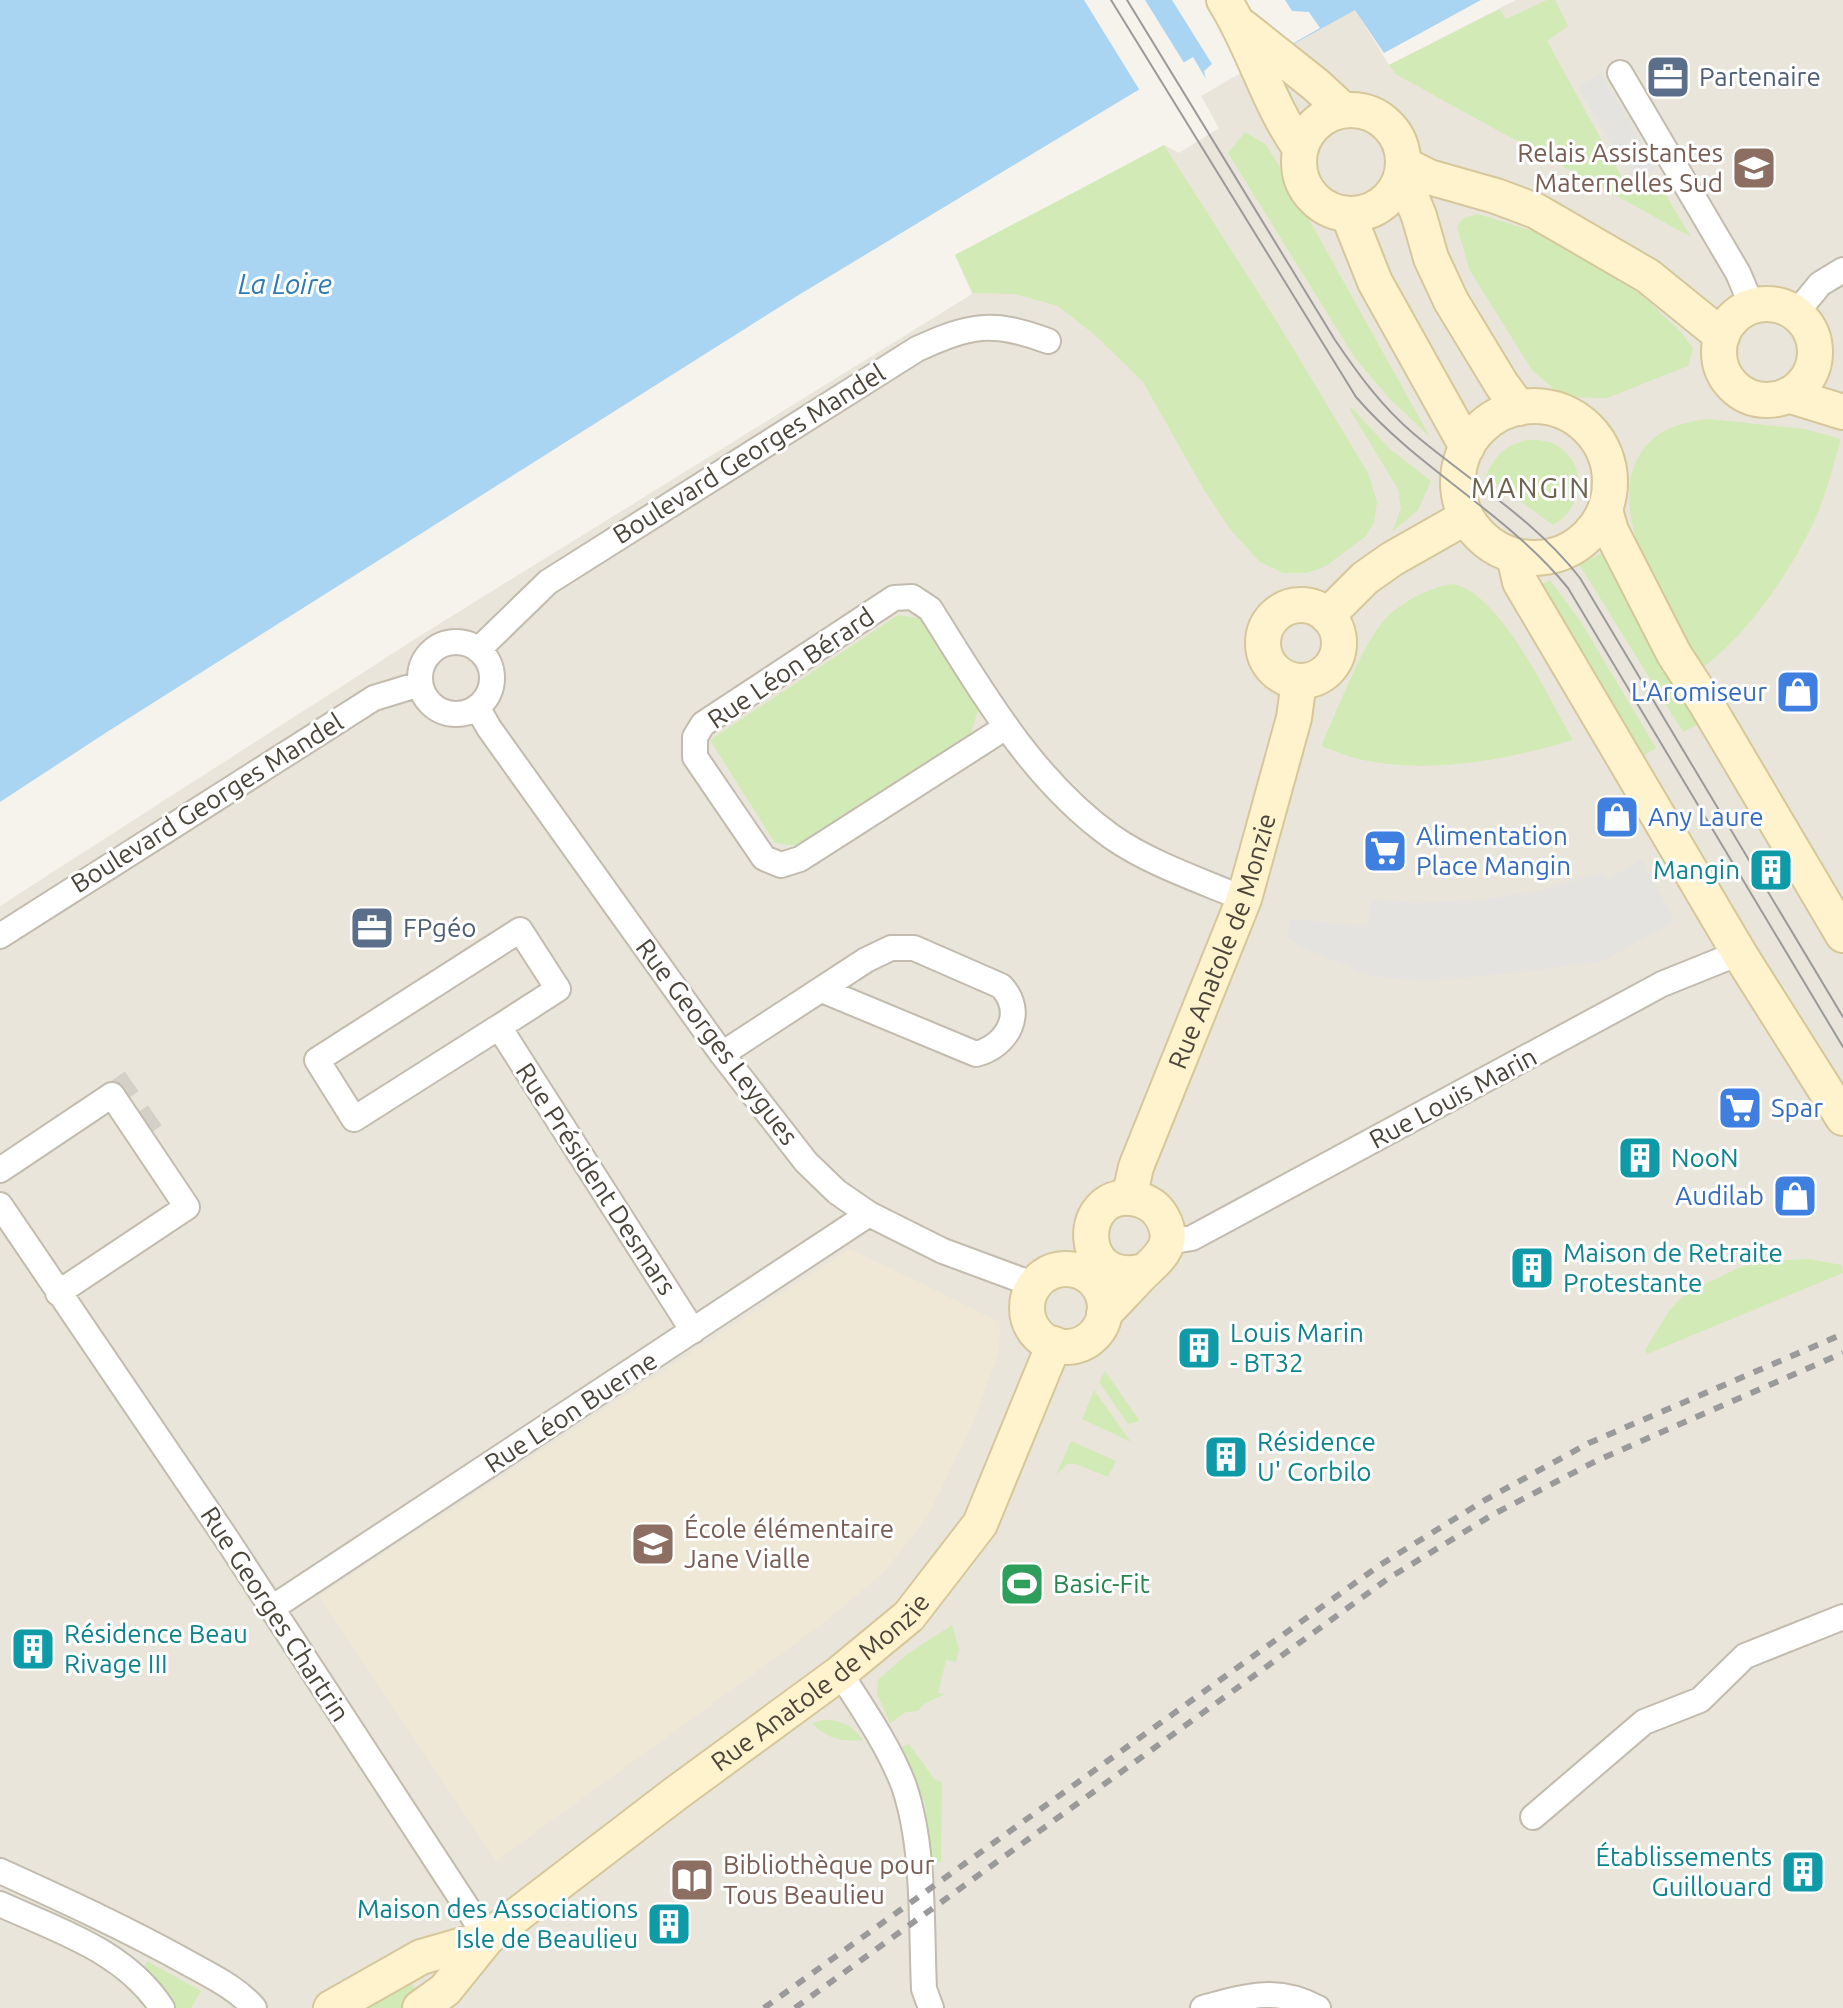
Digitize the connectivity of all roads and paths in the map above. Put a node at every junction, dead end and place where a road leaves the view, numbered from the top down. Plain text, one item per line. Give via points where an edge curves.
1 (1232, 12) edge
2 (1620, 73) dead end
3 (1343, 110) junction
4 (1300, 148) junction
5 (1402, 169) junction
6 (1348, 214) junction
7 (1843, 270) edge
8 (1752, 306) junction
9 (1796, 313) junction
10 (1722, 336) junction
11 (1048, 341) dead end
12 (1788, 395) junction
13 (1519, 408) junction
14 (1843, 412) edge
15 (1467, 447) junction
16 (1605, 510) junction
17 (1466, 517) junction
18 (1514, 556) junction
19 (1327, 616) junction
20 (478, 650) junction
21 (1299, 681) junction
22 (420, 684) junction
23 (477, 707) junction
24 (1006, 727) junction
25 (1832, 891) edge
26 (1244, 899) junction
27 (1843, 935) edge
28 (0, 936) edge
29 (1739, 953) junction
30 (822, 990) junction
31 (499, 1027) junction
32 (722, 1054) junction
33 (1843, 1118) edge
34 (0, 1170) edge
35 (1129, 1198) junction
36 (0, 1205) edge
37 (869, 1214) junction
38 (1090, 1235) junction
39 (1167, 1242) junction
40 (1145, 1271) junction
41 (1049, 1277) junction
42 (58, 1293) junction
43 (1104, 1314) junction
44 (693, 1331) junction
45 (1054, 1344) junction
46 (272, 1608) junction
47 (1843, 1617) edge
48 (840, 1673) junction
49 (1533, 1817) dead end
50 (0, 1871) edge
51 (0, 1904) edge
52 (487, 1938) junction
53 (162, 2008) edge
54 (254, 2008) edge
55 (331, 2008) edge
56 (420, 2008) edge
57 (931, 2008) edge
58 (1203, 2008) edge
59 (1318, 2008) edge

1 - 3 main road
1 - 4 main road via 1273,105
2 - 8 street via 1738,273
3 - 4 main road via 1313,125
3 - 5 main road via 1366,112 1386,123 1399,142
4 - 6 main road via 1304,187 1323,206
5 - 6 main road via 1382,203
5 - 10 main road via 1536,211 1648,276
5 - 13 main road via 1451,301
6 - 15 main road via 1375,282
7 - 9 street via 1820,284
8 - 9 main road via 1775,305
8 - 10 main road via 1734,318
9 - 12 main road via 1813,336 1815,353 1807,378
10 - 12 main road via 1721,361 1736,388 1761,399
11 - 20 street, Boulevard Georges Mandel via 994,326 971,328 917,349 548,582
12 - 14 main road
13 - 15 main road via 1485,424
13 - 16 main road via 1561,411 1594,436 1609,470
15 - 17 main road via 1458,479
16 - 18 main road via 1589,535 1561,554
16 - 25 main road via 1674,654
17 - 18 main road via 1481,538
17 - 19 main road via 1365,578
18 - 29 main road via 1520,582
19 - 21 main road via 1337,630 1337,656 1323,674
19 - 21 main road via 1310,606 1289,607 1272,618 1265,632 1270,665
20 - 22 street via 455,643 432,651 424,661
20 - 23 street via 492,679
21 - 26 main road, Rue Anatole de Monzie via 1294,718
22 - 23 street via 431,705 442,712 466,713
22 - 28 street, Boulevard Georges Mandel via 374,698
23 - 32 street, Rue Georges Leygues
24 - 24 street, Rue Léon Bérard via 930,609 903,597 703,724 695,737 695,757 764,858 781,865 800,859
24 - 26 street, Rue Léon Bérard via 1054,787 1114,838
25 - 27 main road
26 - 35 main road, Rue Anatole de Monzie via 1136,1167
29 - 33 main road
29 - 39 street, Rue Louis Marin via 1662,984 1192,1238
30 - 30 street via 891,948 914,948 1001,986 1011,996 1014,1012 1003,1041 976,1054
30 - 32 street
31 - 31 street via 558,989 520,930 317,1060 354,1119
31 - 44 street, Rue Président Desmars
32 - 37 street, Rue Georges Leygues via 806,1162
34 - 42 street via 112,1095 187,1207
35 - 38 main road via 1101,1209
35 - 39 main road via 1141,1199 1162,1216
36 - 42 street, Rue Georges Chartrin
37 - 41 street, Rue Georges Leygues via 943,1251
37 - 44 street, Rue Léon Buerne
38 - 40 main road via 1099,1262 1109,1270
38 - 41 main road
39 - 40 main road via 1163,1255
40 - 43 main road
41 - 43 main road via 1078,1271 1090,1278 1099,1287
41 - 45 main road via 1027,1307 1036,1333
42 - 46 street, Rue Georges Chartrin
43 - 45 main road via 1100,1327 1082,1343
44 - 46 street, Rue Léon Buerne
45 - 48 main road, Rue Anatole de Monzie via 980,1524 909,1616
46 - 52 street, Rue Georges Chartrin
47 - 49 street via 1745,1656 1700,1700 1644,1722
48 - 52 main road, Rue Anatole de Monzie
48 - 57 street via 895,1764 911,1812 924,1989
50 - 54 street via 136,1934 226,1985
51 - 53 street via 103,1951 133,1973
52 - 55 main road, Rue Anatole de Monzie via 421,1957
52 - 56 main road, Rue Anatole de Monzie via 445,1990
58 - 59 street via 1279,1993

